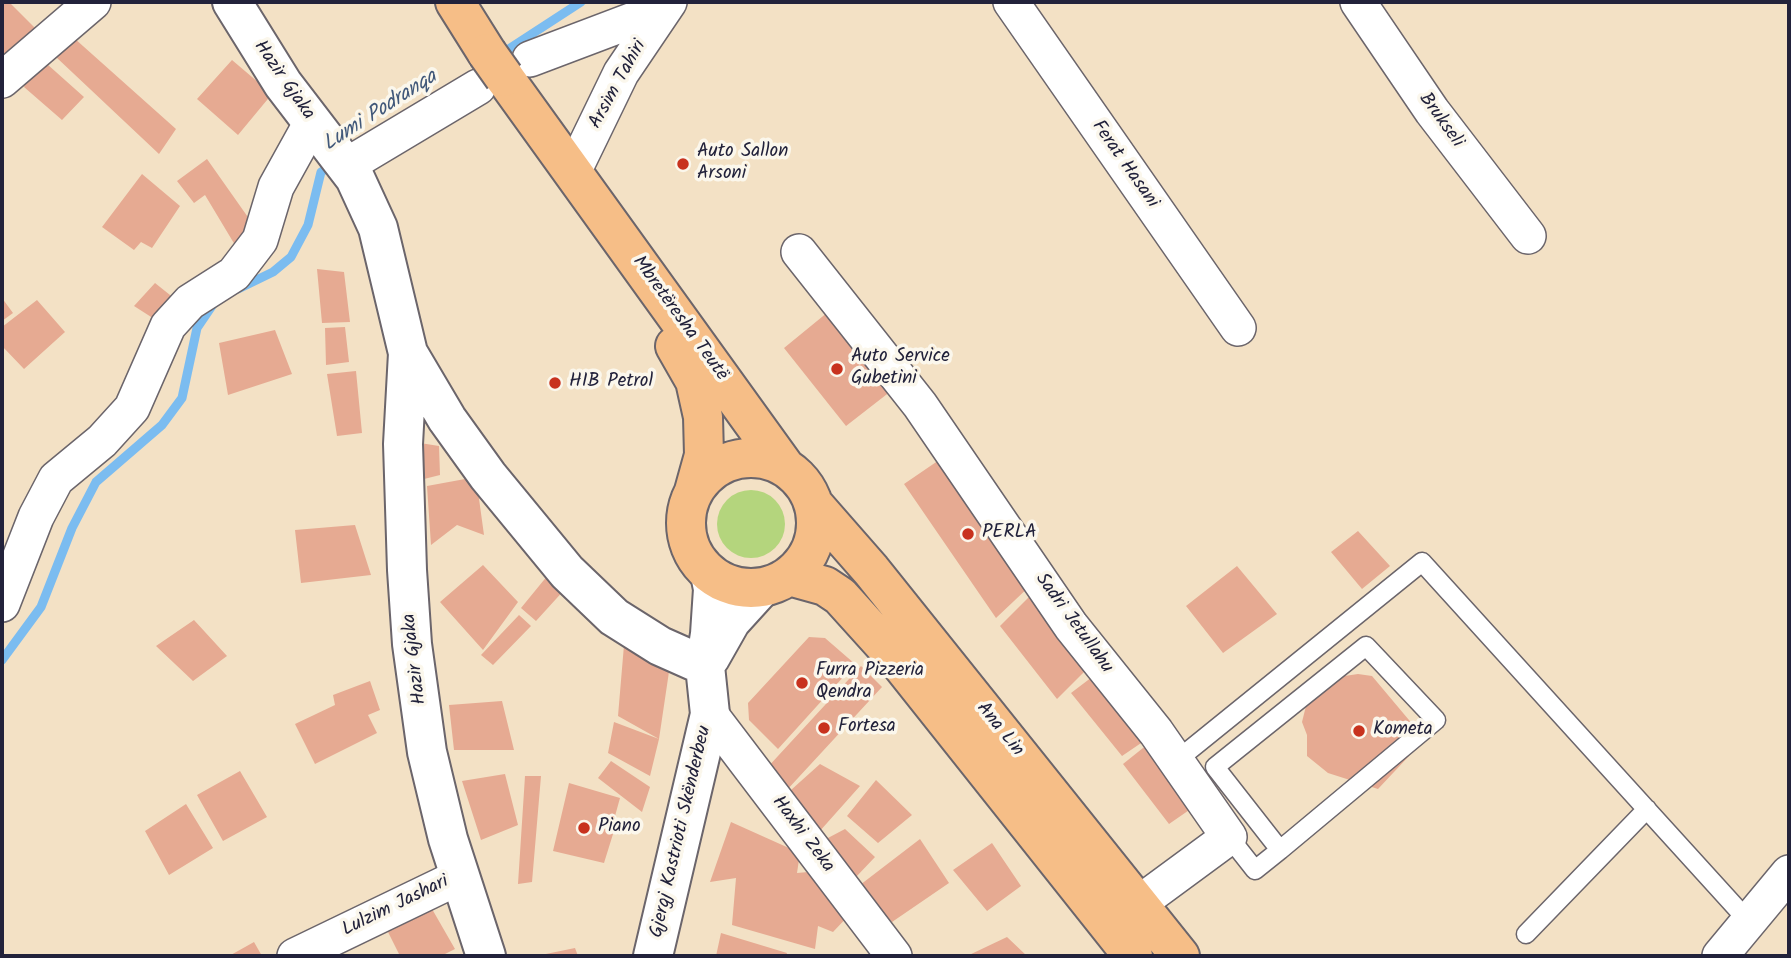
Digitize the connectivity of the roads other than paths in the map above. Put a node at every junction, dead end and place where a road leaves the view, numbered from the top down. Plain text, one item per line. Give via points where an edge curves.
1 (93, 2) edge
2 (232, 2) edge
3 (455, 2) edge
4 (1011, 2) edge
5 (1358, 2) edge
6 (665, 4) edge
7 (500, 69) junction
8 (2, 80) edge
9 (335, 153) junction
10 (573, 172) junction
11 (1528, 236) dead end
12 (799, 252) dead end
13 (1238, 328) dead end
14 (408, 353) junction
15 (785, 467) junction
16 (694, 491) junction
17 (815, 506) junction
18 (710, 574) junction
19 (775, 582) junction
20 (2, 604) edge
21 (705, 666) junction
22 (710, 714) junction
23 (1176, 761) junction
24 (1647, 809) junction
25 (1229, 837) junction
26 (1280, 850) junction
27 (1789, 873) edge
28 (459, 877) junction
29 (1138, 904) junction
30 (1750, 923) junction
31 (1526, 934) dead end
32 (295, 956) edge
33 (486, 956) edge
34 (653, 956) edge
35 (894, 956) edge
36 (1133, 956) edge
37 (1180, 956) edge
38 (1720, 956) edge

1 - 8 street
2 - 9 street, Hazir Gjaka via 283,84
3 - 7 main road, Mbretëresha Teutë
4 - 13 street, Ferat Hasani
5 - 11 street, Brukseli via 1432,111
6 - 7 street
6 - 10 street, Arsim Tahiri via 621,73
7 - 9 street
7 - 10 main road, Mbretëresha Teutë
9 - 14 street, Hazir Gjaka via 378,228
9 - 20 street via 276,187 260,240 234,274 190,302 168,326 132,408 102,441 56,479
10 - 15 main road, Mbretëresha Teutë
10 - 16 main road, Mbretëresha Teutë via 695,381 703,417 704,455
12 - 23 street, Sadri Jetullahu via 920,405 1071,626
14 - 21 street, Hazir Gjaka via 488,476 567,572 614,617 660,646
14 - 28 street, Hazir Gjaka via 403,444 412,644 428,752
15 - 16 main road via 757,458 727,462
15 - 17 main road via 808,491
16 - 18 main road via 687,535 699,563
17 - 19 main road via 813,545 799,568
17 - 29 main road, Ana Lin
18 - 19 main road via 734,586
18 - 21 street, Gjergj Kastrioti Skënderbeu via 712,612
19 - 21 street via 731,621
19 - 36 main road, Ana Lin via 825,586 840,596 896,658
21 - 22 street, Gjergj Kastrioti Skënderbeu
22 - 34 street, Gjergj Kastrioti Skënderbeu
22 - 35 street, Haxhi Zeka
23 - 24 lane via 1422,562
23 - 25 street, Sadri Jetullahu
24 - 30 lane
24 - 31 lane
25 - 26 lane via 1255,870
25 - 29 street
26 - 26 lane via 1216,767 1366,646 1436,720
27 - 30 street
28 - 32 street, Lulzim Jashari
28 - 33 street, Hazir Gjaka
29 - 37 main road, Ana Lin
30 - 38 street

